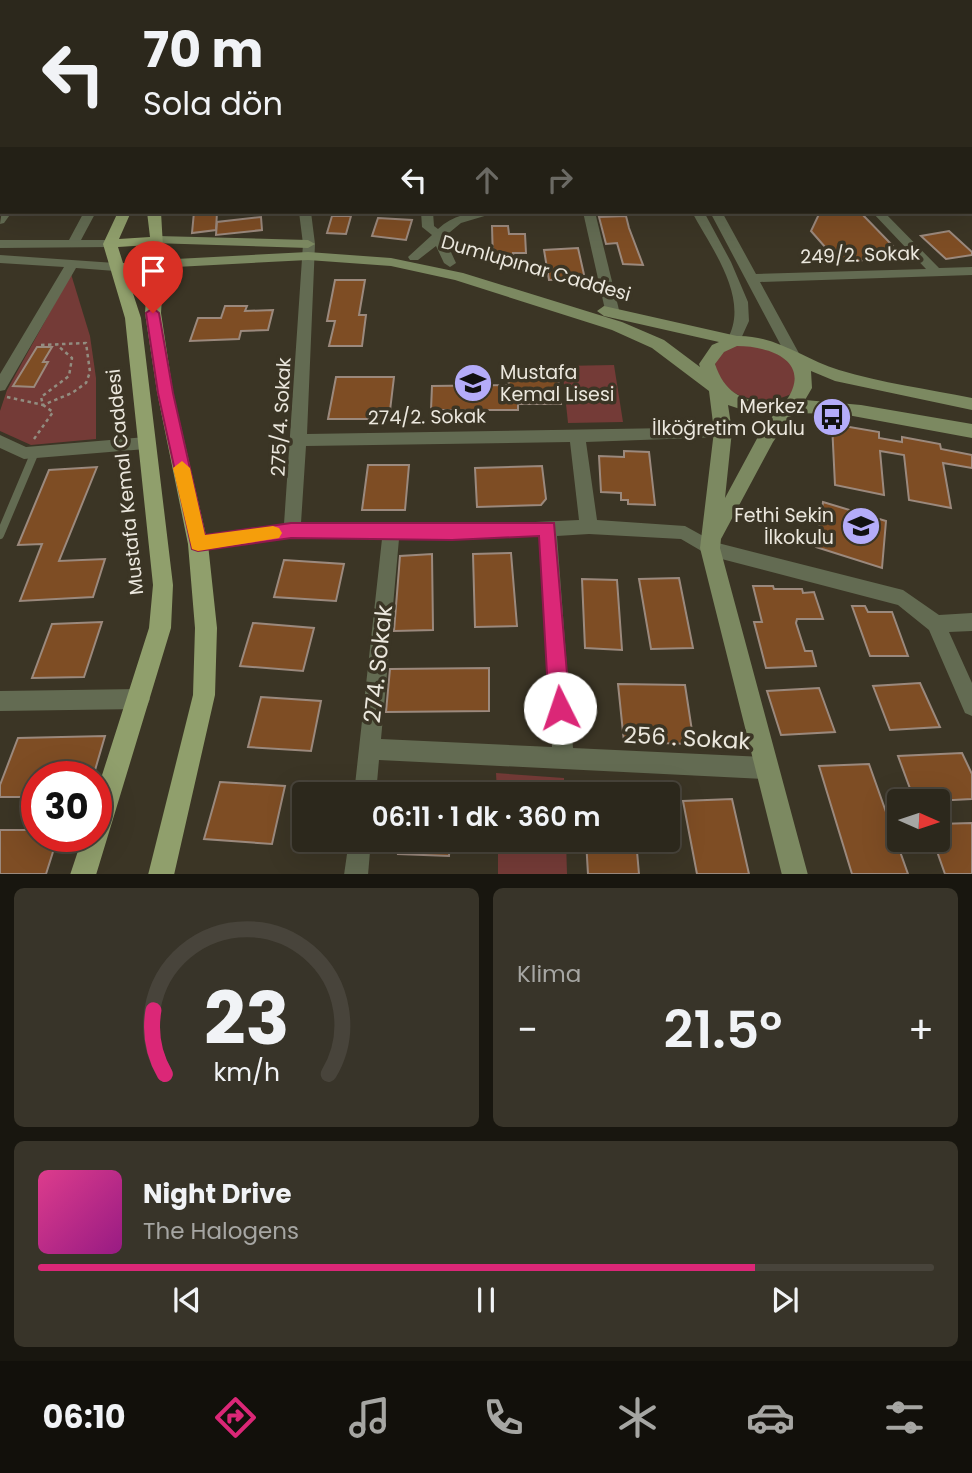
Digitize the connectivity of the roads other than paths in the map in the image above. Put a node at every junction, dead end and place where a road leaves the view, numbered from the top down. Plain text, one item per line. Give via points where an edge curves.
1 (89, 214) edge
2 (123, 214) edge
3 (154, 214) edge
4 (305, 214) edge
5 (427, 214) edge
6 (481, 214) edge
7 (589, 214) edge
8 (699, 214) edge
9 (717, 214) edge
10 (880, 214) edge
11 (438, 236) junction
12 (157, 240) junction
13 (0, 244) edge
14 (72, 244) junction
15 (110, 244) junction
16 (308, 250) junction
17 (414, 257) junction
18 (0, 259) edge
19 (73, 263) junction
20 (450, 263) junction
21 (156, 264) junction
22 (115, 267) junction
23 (972, 271) edge
24 (936, 272) junction
25 (750, 278) junction
26 (613, 314) junction
27 (734, 340) junction
28 (794, 357) junction
29 (0, 386) edge
30 (715, 387) junction
31 (972, 404) edge
32 (789, 407) junction
33 (723, 430) junction
34 (972, 431) edge
35 (577, 436) junction
36 (299, 440) junction
37 (0, 441) edge
38 (146, 443) junction
39 (30, 452) junction
40 (589, 527) junction
41 (548, 529) junction
42 (291, 530) junction
43 (391, 533) junction
44 (0, 536) edge
45 (198, 544) junction
46 (710, 545) junction
47 (972, 622) edge
48 (936, 624) junction
49 (140, 699) junction
50 (0, 701) edge
51 (972, 706) edge
52 (370, 750) junction
53 (563, 758) junction
54 (765, 768) junction
55 (366, 782) edge
56 (112, 786) edge
57 (91, 852) edge
58 (358, 852) edge
59 (83, 874) edge
60 (161, 874) edge
61 (356, 874) edge
62 (795, 874) edge

1 - 14 street
2 - 15 main road
3 - 12 main road
4 - 16 street, 275/4. Sokak
5 - 11 street via 428,227
6 - 11 street via 464,217
7 - 26 street
8 - 27 street via 733,281 743,313
9 - 25 street
10 - 24 street
11 - 17 street via 424,253
11 - 20 street
12 - 15 main road
12 - 16 main road, Dumlupınar Caddesi
12 - 21 main road
13 - 14 street
14 - 15 street
15 - 22 main road, Mustafa Kemal Caddesi
16 - 17 main road, Dumlupınar Caddesi
16 - 21 main road, Dumlupınar Caddesi
16 - 30 main road, Dumlupınar Caddesi via 458,276 617,326 657,344
16 - 36 street, 275/4. Sokak
17 - 20 main road, Dumlupınar Caddesi
18 - 19 street
19 - 22 street
19 - 29 street
20 - 26 main road, Dumlupınar Caddesi
21 - 22 main road via 139,269
21 - 45 main road via 153,313 165,393
22 - 38 main road, Mustafa Kemal Caddesi via 133,318
23 - 24 street, 249/2. Sokak
24 - 25 street, 249/2. Sokak
25 - 28 street
26 - 27 main road, Dumlupınar Caddesi
27 - 28 main road via 771,344
27 - 30 main road via 710,355 707,370
28 - 31 main road via 835,375
28 - 32 main road via 804,370 807,385 802,397
30 - 32 main road via 749,407
30 - 33 main road
32 - 34 main road via 822,406
32 - 46 main road via 766,438
33 - 35 street, 274/2. Sokak
33 - 46 main road
35 - 36 street, 274/2. Sokak
35 - 40 street
36 - 42 street, 275/4. Sokak
37 - 39 street
38 - 39 street
38 - 49 main road, Mustafa Kemal Caddesi via 163,585 160,628
39 - 44 lane
40 - 41 street
40 - 46 street via 675,531
41 - 43 street
41 - 53 street
42 - 43 street
42 - 45 street
43 - 52 street, 274. Sokak
45 - 60 main road via 205,628 204,695
46 - 48 street via 903,598
46 - 54 main road
47 - 48 street
48 - 51 street
49 - 50 street
49 - 56 main road, Mustafa Kemal Caddesi
52 - 53 street, 256 . Sokak
52 - 55 street, 274. Sokak
53 - 54 street, 256 . Sokak
54 - 62 main road
57 - 59 main road, Mustafa Kemal Caddesi
58 - 61 street

